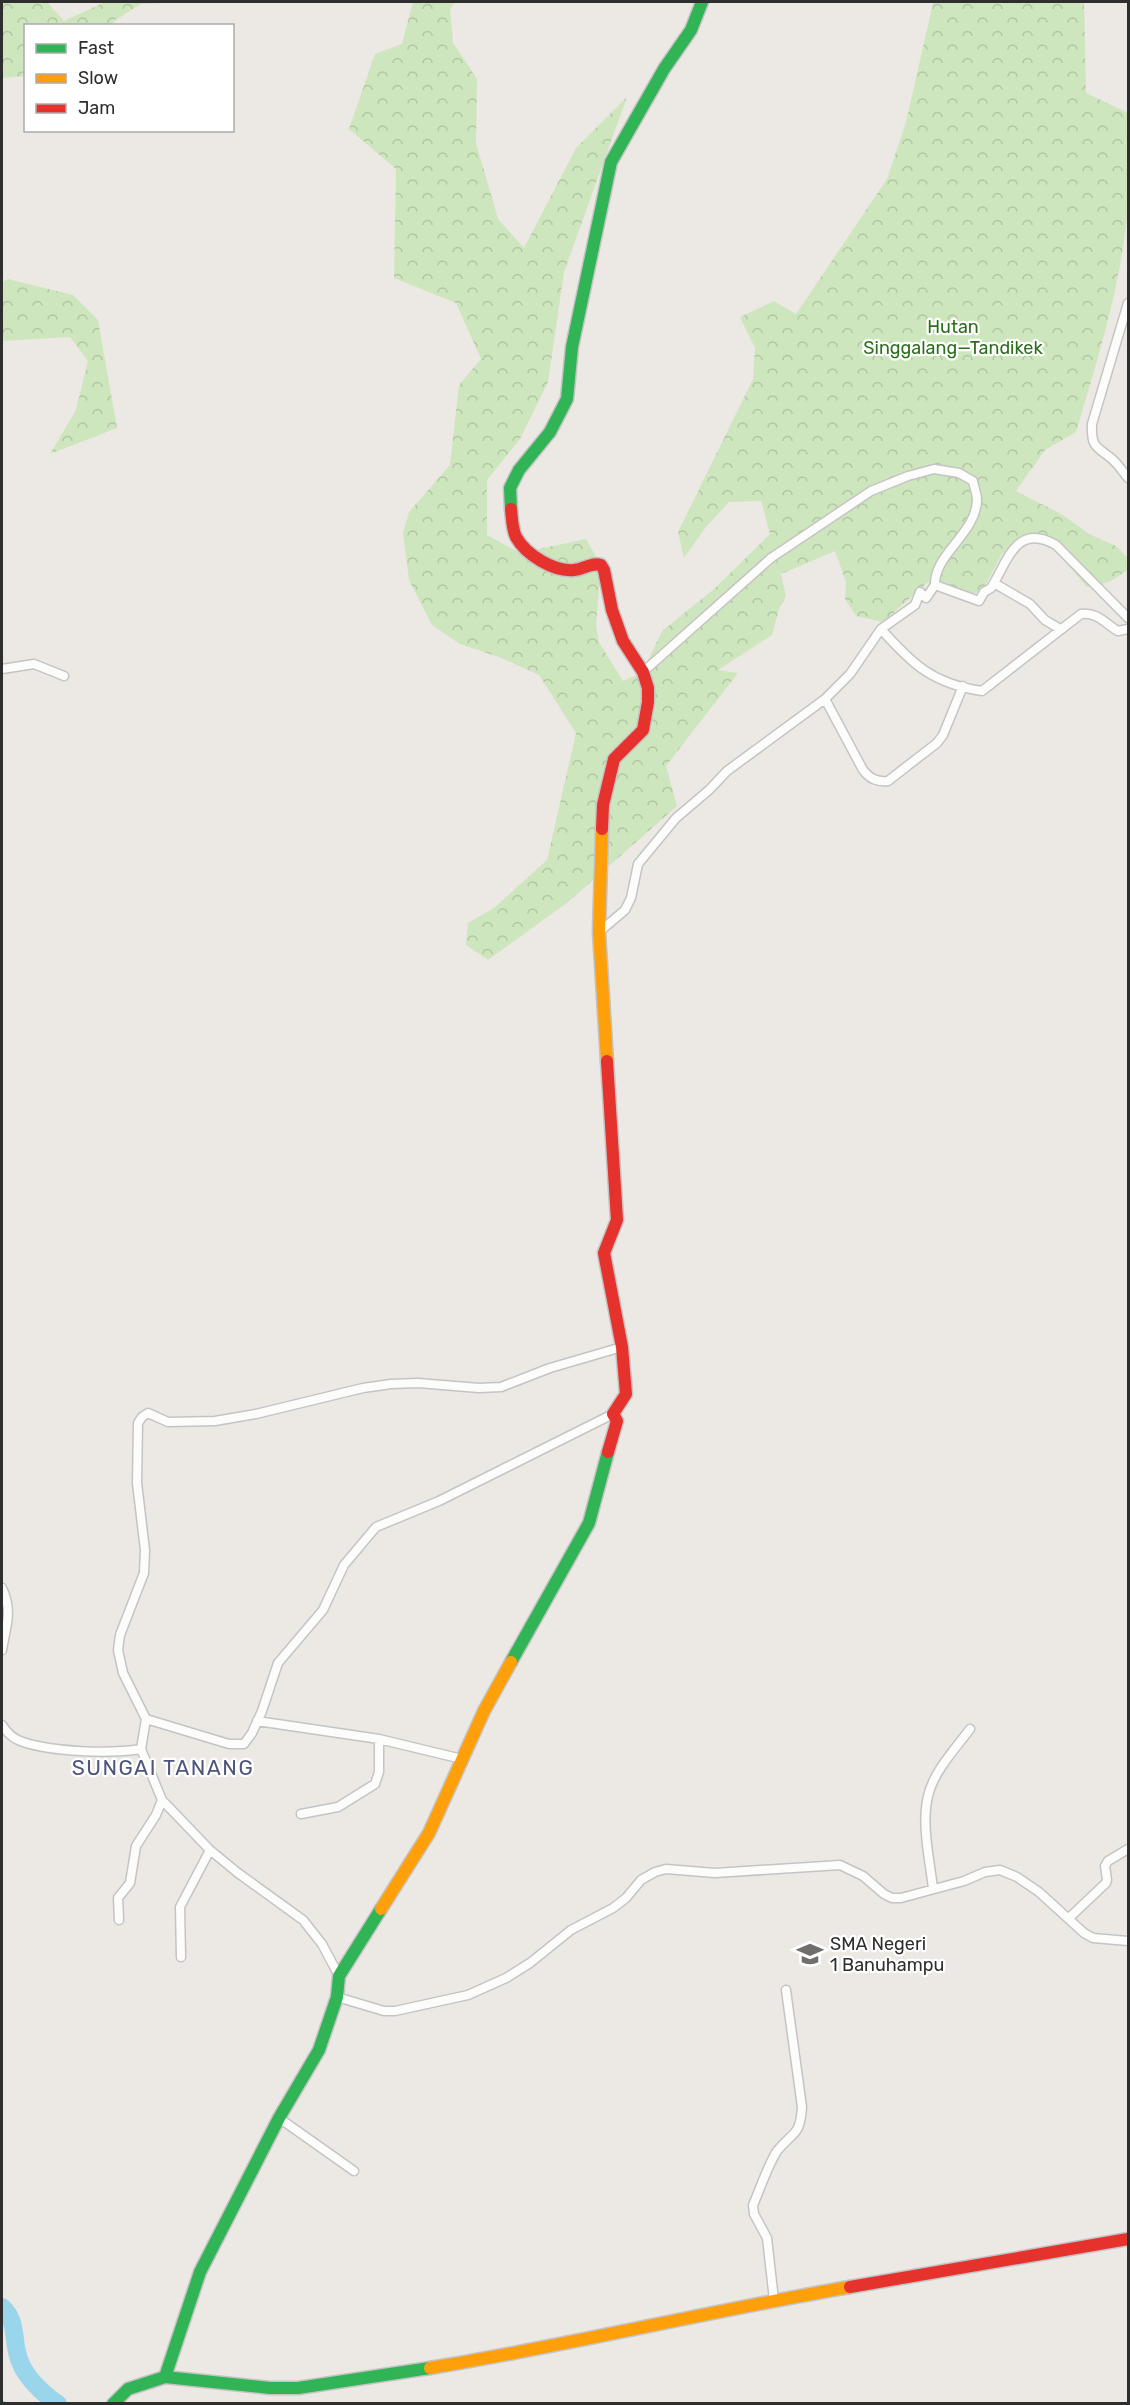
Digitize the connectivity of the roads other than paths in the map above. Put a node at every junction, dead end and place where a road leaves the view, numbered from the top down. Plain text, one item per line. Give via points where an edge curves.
1 (702, 2) edge
2 (1128, 303) edge
3 (1128, 478) edge
4 (994, 583) junction
5 (934, 585) junction
6 (1128, 618) edge
7 (880, 629) junction
8 (1060, 629) junction
9 (1128, 629) edge
10 (2, 669) edge
11 (643, 672) junction
12 (64, 676) dead end
13 (963, 687) junction
14 (825, 699) junction
15 (598, 932) junction
16 (622, 1347) junction
17 (613, 1414) junction
18 (2, 1588) edge
19 (2, 1650) edge
20 (146, 1719) junction
21 (257, 1721) junction
22 (2, 1725) edge
23 (970, 1729) dead end
24 (379, 1739) junction
25 (141, 1749) junction
26 (462, 1759) junction
27 (162, 1800) junction
28 (301, 1814) dead end
29 (1128, 1849) edge
30 (210, 1850) junction
31 (933, 1889) junction
32 (1069, 1918) junction
33 (119, 1920) dead end
34 (1128, 1941) edge
35 (182, 1957) dead end
36 (339, 1976) junction
37 (786, 1990) dead end
38 (337, 1997) junction
39 (279, 2118) junction
40 (354, 2171) dead end
41 (1128, 2239) edge
42 (774, 2300) junction
43 (165, 2377) junction
44 (113, 2403) edge

1 - 11 street via 691,30 611,162 572,347 567,399 550,432 519,470 510,488 516,536 528,552 560,570 601,565 623,641
2 - 3 street via 1092,424 1098,451 1112,459
4 - 5 street via 979,601
4 - 6 street via 1014,547 1034,537 1046,539
4 - 8 street via 1030,604
5 - 7 street via 926,598 920,592 915,605
5 - 11 street via 943,561 971,524 977,500 973,481 959,473 934,469 871,491 771,558
7 - 13 street via 912,663
7 - 14 street via 850,674
8 - 9 street via 1081,614 1091,613 1118,631
8 - 13 street via 982,691
10 - 12 street via 34,664
11 - 15 street via 648,695 643,730 614,759 603,805
13 - 14 street via 937,743 888,781 880,782 863,770
14 - 15 street via 726,771 710,790 675,818 638,864 625,910
15 - 16 street via 617,1220 604,1253
16 - 17 street via 626,1394
16 - 20 street via 501,1387 391,1384 215,1421 168,1422 148,1413 142,1417 138,1423 137,1483 144,1573 118,1650 123,1673
17 - 21 street via 439,1501 376,1527 344,1564 323,1610 278,1663
17 - 26 street via 617,1421 590,1523 484,1711
18 - 19 street via 9,1610
20 - 21 street via 239,1746
20 - 25 street
21 - 24 street
22 - 25 street via 22,1742 44,1747 123,1752
23 - 31 street via 947,1759 928,1794 926,1824
24 - 26 street
24 - 28 street via 375,1784 338,1807
25 - 27 street
26 - 36 street via 429,1833
27 - 30 street
27 - 33 street via 136,1846 130,1883 118,1898
29 - 32 street via 1107,1861 1106,1883
30 - 35 street via 180,1907
30 - 36 street via 303,1920 322,1944
31 - 32 street via 1000,1870 1039,1892
31 - 38 street via 892,1898 863,1876 840,1865 715,1874 666,1869 641,1880 626,1898 571,1930 530,1963 468,1995 395,2011
32 - 34 street via 1094,1938
36 - 38 street
37 - 42 street via 801,2124 777,2152 753,2205 767,2238
38 - 39 street via 318,2050
39 - 40 street
39 - 43 street via 200,2272
41 - 42 street
42 - 43 street via 492,2358 298,2388
43 - 44 street via 128,2390

